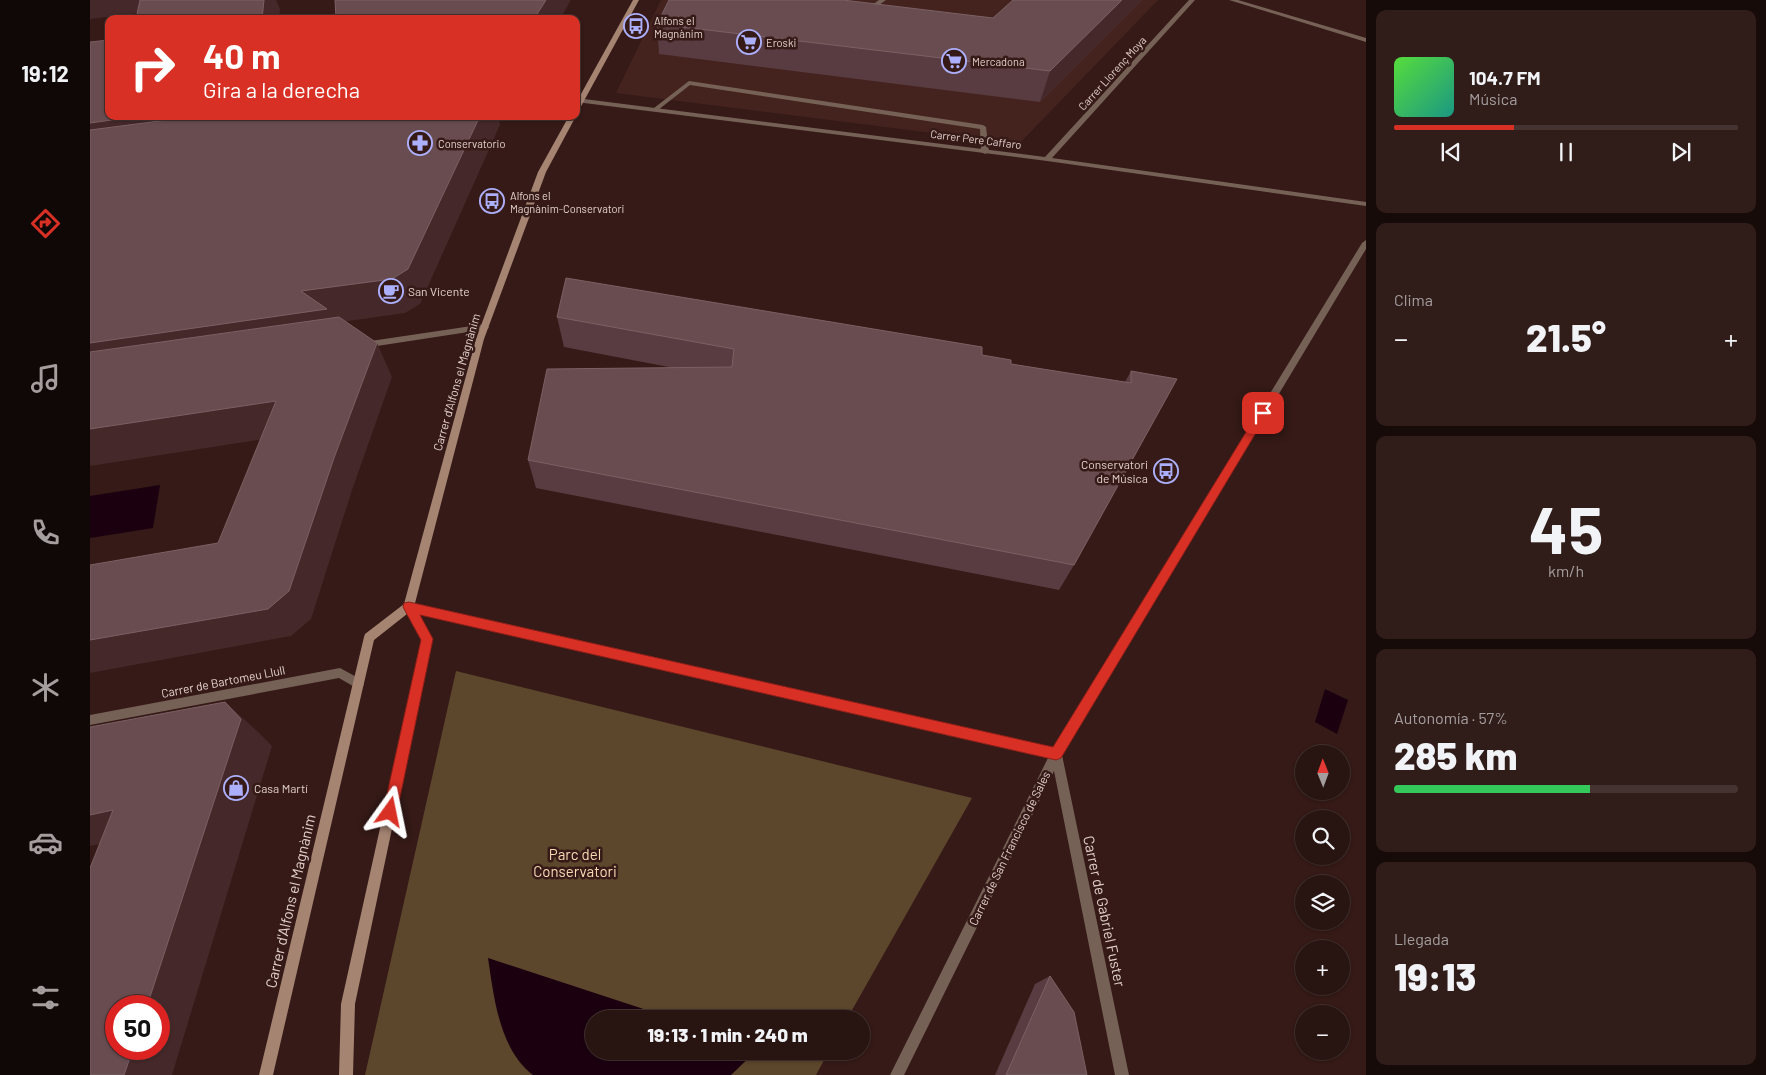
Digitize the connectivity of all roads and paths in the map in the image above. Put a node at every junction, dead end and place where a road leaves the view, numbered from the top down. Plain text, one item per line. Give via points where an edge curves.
1 (636, 0) edge
2 (882, 0) edge
3 (1192, 0) edge
4 (1232, 0) edge
5 (861, 15) edge
6 (1366, 40) edge
7 (580, 98) edge
8 (580, 100) edge
9 (656, 109) junction
10 (570, 120) edge
11 (985, 152) junction
12 (1047, 159) junction
13 (1366, 204) edge
14 (1366, 243) edge
15 (484, 327) junction
16 (356, 346) edge
17 (409, 607) junction
18 (358, 684) junction
19 (90, 720) edge
20 (1056, 754) junction
21 (266, 1075) edge
22 (346, 1075) edge
23 (897, 1075) edge
24 (1122, 1075) edge

1 - 7 main road
2 - 5 street
3 - 12 street, Carrer Llorenç Moya
4 - 6 street
8 - 9 street, Carrer Pere Caffaro
9 - 11 street, Carrer Pere Caffaro
9 - 11 street via 689,83 983,127
10 - 15 main road, Carrer d'Alfons el Magnànim via 542,172
11 - 12 street, Carrer Pere Caffaro
12 - 13 street, Carrer Pere Caffaro
14 - 20 street, Carrer de San Francisco de Sales
15 - 16 street
15 - 17 main road, Carrer d'Alfons el Magnànim
17 - 18 main road, Carrer d'Alfons el Magnànim via 369,637
17 - 20 street
17 - 22 main road via 427,639 348,1004
18 - 19 street, Carrer de Bartomeu Llull via 340,673
18 - 21 main road, Carrer d'Alfons el Magnànim
20 - 23 street, Carrer de San Francisco de Sales
20 - 24 street, Carrer de Gabriel Fuster

